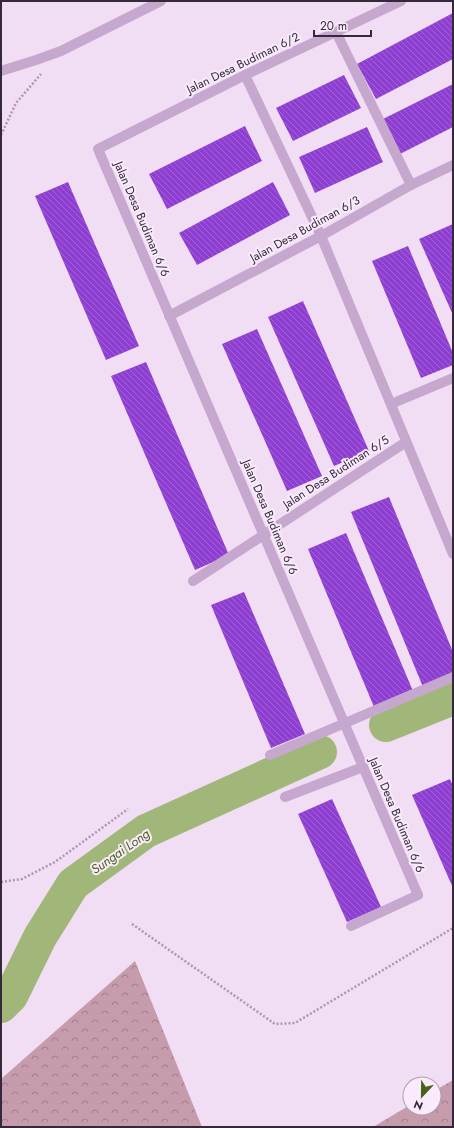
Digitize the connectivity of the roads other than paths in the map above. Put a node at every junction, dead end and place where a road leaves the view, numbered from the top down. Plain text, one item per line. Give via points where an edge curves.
1 (162, 1) edge
2 (401, 1) edge
3 (336, 32) junction
4 (1, 71) edge
5 (246, 76) junction
6 (98, 149) joint
7 (453, 165) edge
8 (411, 185) junction
9 (321, 236) junction
10 (169, 316) junction
11 (453, 378) edge
12 (391, 404) junction
13 (406, 442) junction
14 (263, 534) junction
15 (453, 554) edge
16 (193, 581) dead end
17 (453, 677) edge
18 (344, 723) junction
19 (270, 755) dead end
20 (363, 767) junction
21 (285, 798) dead end
22 (351, 926) dead end

1 - 4 street via 61,51
2 - 3 street, Jalan Desa Budiman 6/2
3 - 5 street, Jalan Desa Budiman 6/2
3 - 8 street
5 - 6 street, Jalan Desa Budiman 6/2
5 - 9 street, Jalan Desa Budiman 6/5
6 - 10 street, Jalan Desa Budiman 6/6
7 - 8 street, Jalan Desa Budiman 6/3
8 - 9 street, Jalan Desa Budiman 6/3
9 - 10 street, Jalan Desa Budiman 6/3
9 - 12 street, Jalan Desa Budiman 6/5
10 - 14 street, Jalan Desa Budiman 6/6
11 - 12 street
12 - 13 street, Jalan Desa Budiman 6/5
13 - 14 street, Jalan Desa Budiman 6/5
13 - 15 street
14 - 16 street, Jalan Desa Budiman 6/5
14 - 18 street, Jalan Desa Budiman 6/6
17 - 18 street
18 - 19 street
18 - 20 street, Jalan Desa Budiman 6/6
20 - 21 street
20 - 22 street, Jalan Desa Budiman 6/6 via 418,895

